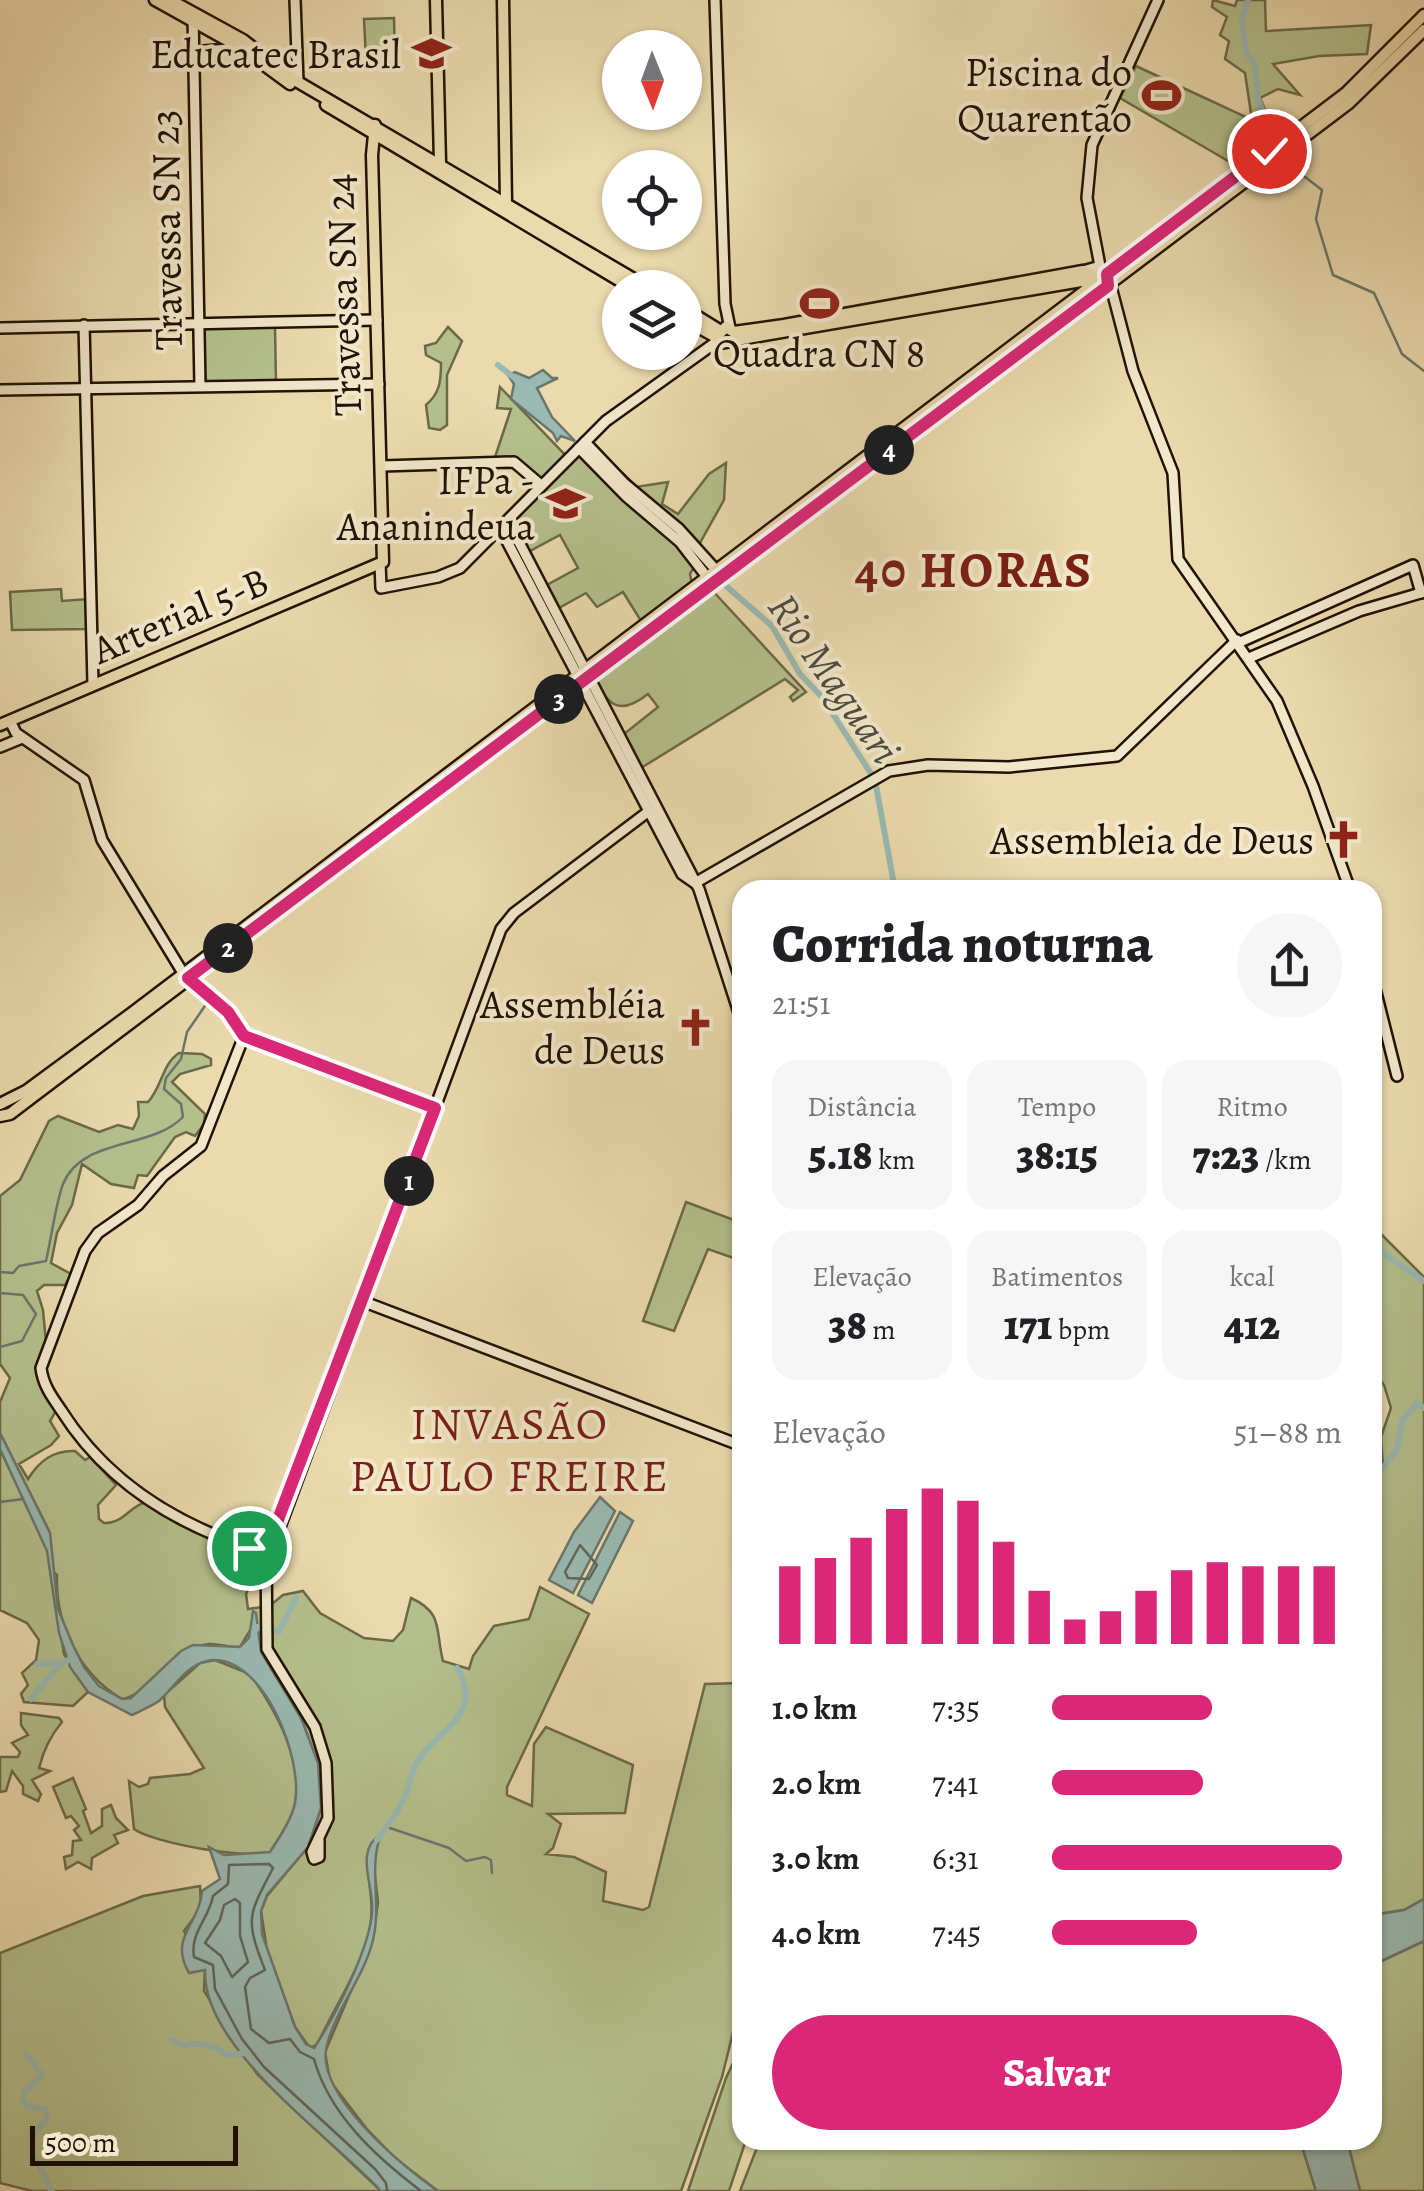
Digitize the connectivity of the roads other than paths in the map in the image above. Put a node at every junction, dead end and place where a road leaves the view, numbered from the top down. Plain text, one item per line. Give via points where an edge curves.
1 (155, 0) edge
2 (170, 0) edge
3 (295, 0) edge
4 (436, 0) edge
5 (503, 0) edge
6 (715, 0) edge
7 (1160, 0) edge
8 (192, 16) junction
9 (1424, 16) edge
10 (1424, 30) edge
11 (1143, 35) junction
12 (241, 48) junction
13 (192, 52) junction
14 (1370, 78) junction
15 (298, 82) junction
16 (371, 127) junction
17 (389, 138) junction
18 (440, 162) junction
19 (504, 207) junction
20 (604, 270) edge
21 (617, 270) edge
22 (1084, 271) junction
23 (1107, 284) junction
24 (918, 302) junction
25 (888, 307) junction
26 (899, 314) junction
27 (878, 316) junction
28 (375, 320) junction
29 (702, 320) edge
30 (199, 323) junction
31 (84, 325) junction
32 (702, 326) edge
33 (0, 328) edge
34 (725, 334) junction
35 (377, 384) junction
36 (200, 386) junction
37 (85, 388) junction
38 (0, 390) edge
39 (584, 443) junction
40 (382, 466) junction
41 (541, 486) junction
42 (504, 524) junction
43 (382, 563) junction
44 (715, 575) junction
45 (528, 580) junction
46 (541, 583) junction
47 (1422, 592) edge
48 (1238, 642) junction
49 (1249, 658) junction
50 (575, 659) junction
51 (583, 675) junction
52 (93, 684) junction
53 (5, 723) edge
54 (22, 738) junction
55 (0, 747) edge
56 (649, 811) junction
57 (690, 878) junction
58 (1346, 880) edge
59 (185, 976) junction
60 (732, 994) edge
61 (1382, 1017) edge
62 (116, 1029) junction
63 (244, 1036) junction
64 (1397, 1076) dead end
65 (0, 1104) edge
66 (435, 1108) junction
67 (0, 1116) edge
68 (362, 1301) junction
69 (732, 1442) edge
70 (264, 1549) junction
71 (319, 1840) dead end

1 - 8 main road
2 - 8 main road
3 - 15 main road
4 - 18 main road
5 - 19 main road
6 - 34 main road
7 - 11 main road
7 - 11 main road via 1141,26
8 - 12 main road
8 - 13 main road, Travessa SN 23
8 - 15 main road via 243,40
9 - 14 main road
10 - 14 main road
11 - 22 main road via 1092,145 1087,198 1100,266
11 - 23 main road via 1104,122 1094,162 1092,206
12 - 13 main road
12 - 16 main road
13 - 30 main road, Travessa SN 23
14 - 23 main road
15 - 16 main road
16 - 17 main road
16 - 28 main road, Travessa SN 24
17 - 18 main road
17 - 19 main road
18 - 19 main road
19 - 20 main road
19 - 21 main road
22 - 23 main road
22 - 24 main road
23 - 26 main road via 1082,281
23 - 44 main road
23 - 48 main road via 1173,473 1178,559
24 - 25 main road
24 - 26 main road
25 - 27 main road via 892,312
25 - 34 main road
26 - 27 main road
27 - 34 main road
28 - 30 main road
28 - 35 main road, Travessa SN 24
29 - 34 main road
30 - 31 main road
30 - 36 main road, Travessa SN 23
31 - 33 main road
31 - 37 main road
32 - 34 main road
34 - 39 main road
35 - 36 main road
35 - 40 main road, Travessa SN 24
35 - 43 main road, Travessa SN 24
36 - 37 main road
37 - 38 main road
37 - 52 main road
39 - 41 main road
39 - 44 main road via 627,497
40 - 41 main road via 514,462
40 - 43 main road, Travessa SN 24
41 - 42 main road
42 - 43 main road, Travessa SN 24 via 460,568 438,577 383,587
42 - 45 main road
42 - 46 main road
43 - 52 main road, Arterial 5-B
44 - 51 main road
45 - 46 main road
45 - 50 main road
46 - 50 main road
47 - 48 main road via 1413,565
47 - 49 main road via 1358,611
48 - 49 main road
48 - 57 main road via 1117,756 896,770
49 - 58 main road via 1290,730
50 - 51 main road
51 - 56 main road
51 - 57 main road
51 - 59 main road
52 - 53 main road, Arterial 5-B
53 - 54 main road
54 - 55 main road
54 - 59 main road via 84,780 102,840
56 - 57 main road
56 - 66 main road via 504,925
57 - 60 main road
59 - 62 main road
59 - 63 main road via 228,1012
61 - 64 main road
62 - 65 main road
62 - 67 main road
63 - 66 main road
63 - 70 main road via 201,1146 98,1233 81,1259 45,1372 77,1429 119,1476
66 - 68 main road
68 - 69 main road
68 - 70 main road
70 - 71 main road via 267,1649 315,1727 326,1763 329,1809

